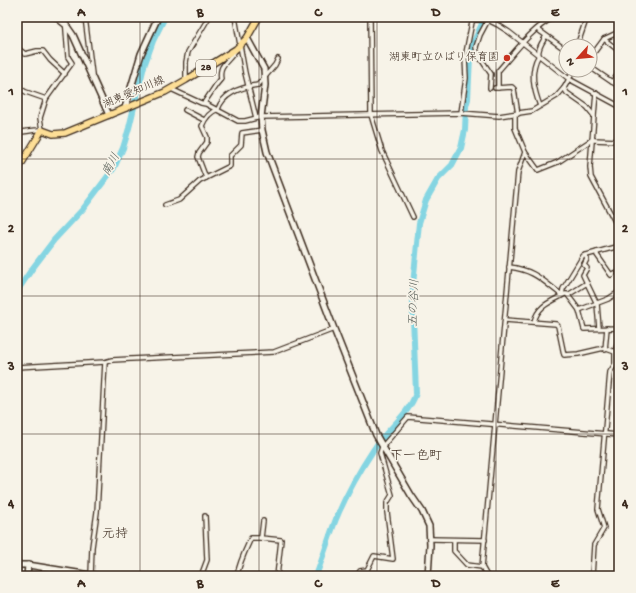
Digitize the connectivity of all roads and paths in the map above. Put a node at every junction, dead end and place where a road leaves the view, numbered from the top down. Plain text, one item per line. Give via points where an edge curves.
1 (56, 17) edge
2 (65, 17) edge
3 (85, 17) edge
4 (158, 17) edge
5 (209, 17) edge
6 (235, 17) edge
7 (259, 17) edge
8 (370, 17) edge
9 (545, 17) edge
10 (554, 17) edge
11 (587, 17) edge
12 (475, 19) edge
13 (488, 20) junction
14 (544, 22) junction
15 (66, 25) junction
16 (537, 29) junction
17 (619, 32) edge
18 (546, 36) junction
19 (247, 38) junction
20 (580, 38) edge
21 (604, 40) junction
22 (523, 43) junction
23 (558, 44) edge
24 (238, 47) junction
25 (17, 48) edge
26 (598, 48) edge
27 (619, 51) edge
28 (539, 55) junction
29 (278, 59) dead end
30 (598, 72) edge
31 (619, 73) edge
32 (65, 74) junction
33 (92, 75) junction
34 (265, 76) junction
35 (569, 79) junction
36 (186, 80) junction
37 (612, 82) junction
38 (17, 86) edge
39 (248, 86) junction
40 (619, 86) edge
41 (171, 88) junction
42 (490, 88) dead end
43 (564, 88) junction
44 (596, 93) junction
45 (46, 100) junction
46 (619, 102) edge
47 (204, 103) junction
48 (540, 106) junction
49 (619, 106) edge
50 (127, 108) junction
51 (185, 110) dead end
52 (216, 110) junction
53 (461, 113) junction
54 (516, 114) junction
55 (110, 115) junction
56 (371, 115) junction
57 (594, 116) junction
58 (258, 118) junction
59 (204, 120) junction
60 (42, 130) junction
61 (262, 130) junction
62 (17, 132) edge
63 (593, 140) junction
64 (619, 141) edge
65 (526, 152) junction
66 (17, 171) edge
67 (206, 178) junction
68 (165, 205) dead end
69 (413, 217) dead end
70 (619, 228) edge
71 (619, 246) edge
72 (597, 252) junction
73 (585, 255) junction
74 (509, 267) junction
75 (614, 273) dead end
76 (587, 283) junction
77 (619, 292) edge
78 (562, 295) junction
79 (568, 296) junction
80 (597, 304) junction
81 (579, 310) junction
82 (505, 320) junction
83 (534, 322) junction
84 (598, 328) junction
85 (607, 328) junction
86 (619, 328) edge
87 (334, 329) junction
88 (619, 338) edge
89 (606, 350) junction
90 (616, 352) junction
91 (105, 362) junction
92 (617, 364) edge
93 (17, 367) edge
94 (495, 424) junction
95 (605, 433) junction
96 (619, 435) edge
97 (382, 447) junction
98 (205, 516) dead end
99 (262, 521) dead end
100 (261, 538) junction
101 (430, 539) junction
102 (454, 540) junction
103 (485, 540) junction
104 (17, 565) edge
105 (28, 565) junction
106 (482, 567) junction
107 (27, 576) edge
108 (93, 576) edge
109 (201, 576) edge
110 (237, 576) edge
111 (277, 576) edge
112 (357, 576) edge
113 (428, 576) edge
114 (487, 576) edge
115 (592, 576) edge

1 - 15 street
2 - 15 street
3 - 33 street
4 - 50 street via 141,54
5 - 36 street via 188,52
6 - 24 street
7 - 19 main road, 湖東愛知川線 / 28
8 - 56 street
9 - 14 street
10 - 14 street
11 - 20 street
12 - 13 street
12 - 53 street via 465,58 466,78
13 - 22 street
13 - 42 street via 476,47 477,53 491,74
14 - 16 street
15 - 32 street via 68,57 72,63
15 - 33 street
16 - 18 street
16 - 22 street
17 - 21 street
18 - 23 street
18 - 28 street
19 - 24 main road, 湖東愛知川線 / 28
19 - 34 street via 261,61
21 - 26 street
21 - 27 street
22 - 28 street
22 - 54 street via 498,71 496,88 514,88
24 - 36 main road, 湖東愛知川線 / 28
24 - 39 street
24 - 47 street via 222,67 221,79
25 - 32 street via 25,54 43,51
28 - 35 street
28 - 48 street via 534,70 535,93
29 - 34 street via 276,65
30 - 37 street
31 - 37 street
32 - 45 street
33 - 55 street
34 - 39 street via 258,85
34 - 58 street via 265,92
35 - 43 street
35 - 44 street
36 - 41 main road, 湖東愛知川線 / 28
37 - 40 street
38 - 45 street
39 - 52 street via 233,91 221,101
39 - 58 street
41 - 47 street
41 - 50 main road, 湖東愛知川線 / 28
43 - 48 street via 557,96
43 - 57 street
44 - 49 street
44 - 57 street
45 - 60 street via 40,118
46 - 49 street
47 - 52 street
48 - 54 street via 532,111
50 - 55 main road, 湖東愛知川線 / 28
51 - 59 street
52 - 58 street via 238,121
52 - 59 street
53 - 54 street via 499,116
53 - 56 street
54 - 65 street via 515,128
55 - 60 main road, 湖東愛知川線 / 28 via 65,133 53,134
56 - 58 street
56 - 69 street via 382,151
57 - 63 street
58 - 61 street
59 - 67 street via 202,126 207,142 198,157
60 - 62 street
60 - 66 main road
61 - 67 street via 242,133 241,144 230,156 230,166
61 - 87 street via 267,152
63 - 64 street
63 - 65 street via 558,162 538,170
63 - 70 street via 591,177
65 - 74 street via 518,172
67 - 68 street via 178,200
71 - 72 street
72 - 73 street
72 - 75 street via 611,275
73 - 76 street via 587,259 584,264 587,268 583,275
73 - 78 street via 563,289
74 - 78 street via 533,273
74 - 82 street
76 - 79 street
76 - 80 street
77 - 80 street
78 - 79 street
78 - 83 street via 541,308
79 - 81 street
80 - 81 street
80 - 84 street
81 - 84 street via 584,329
82 - 83 street
82 - 94 street
83 - 89 street via 558,326 564,355 604,348
84 - 85 street
85 - 86 street
85 - 89 street
87 - 91 street via 274,352 118,359
87 - 97 street
88 - 90 street
89 - 90 street
90 - 92 street
91 - 93 street
91 - 108 street via 97,512 92,547
92 - 95 street via 610,372
94 - 95 street
94 - 97 street via 408,417
94 - 103 street
95 - 96 street
95 - 115 street via 598,509 604,528 594,545
97 - 101 street via 422,511 429,526
97 - 112 street via 380,454 392,494 387,512 393,559 374,556 366,570 360,571
98 - 109 street via 207,560
99 - 100 street
100 - 110 street via 251,538 239,564
100 - 111 street via 281,540
101 - 102 street
101 - 113 street
102 - 103 street
102 - 106 street via 454,551 467,565
103 - 106 street
104 - 105 street
105 - 107 street
105 - 108 street
106 - 114 street

